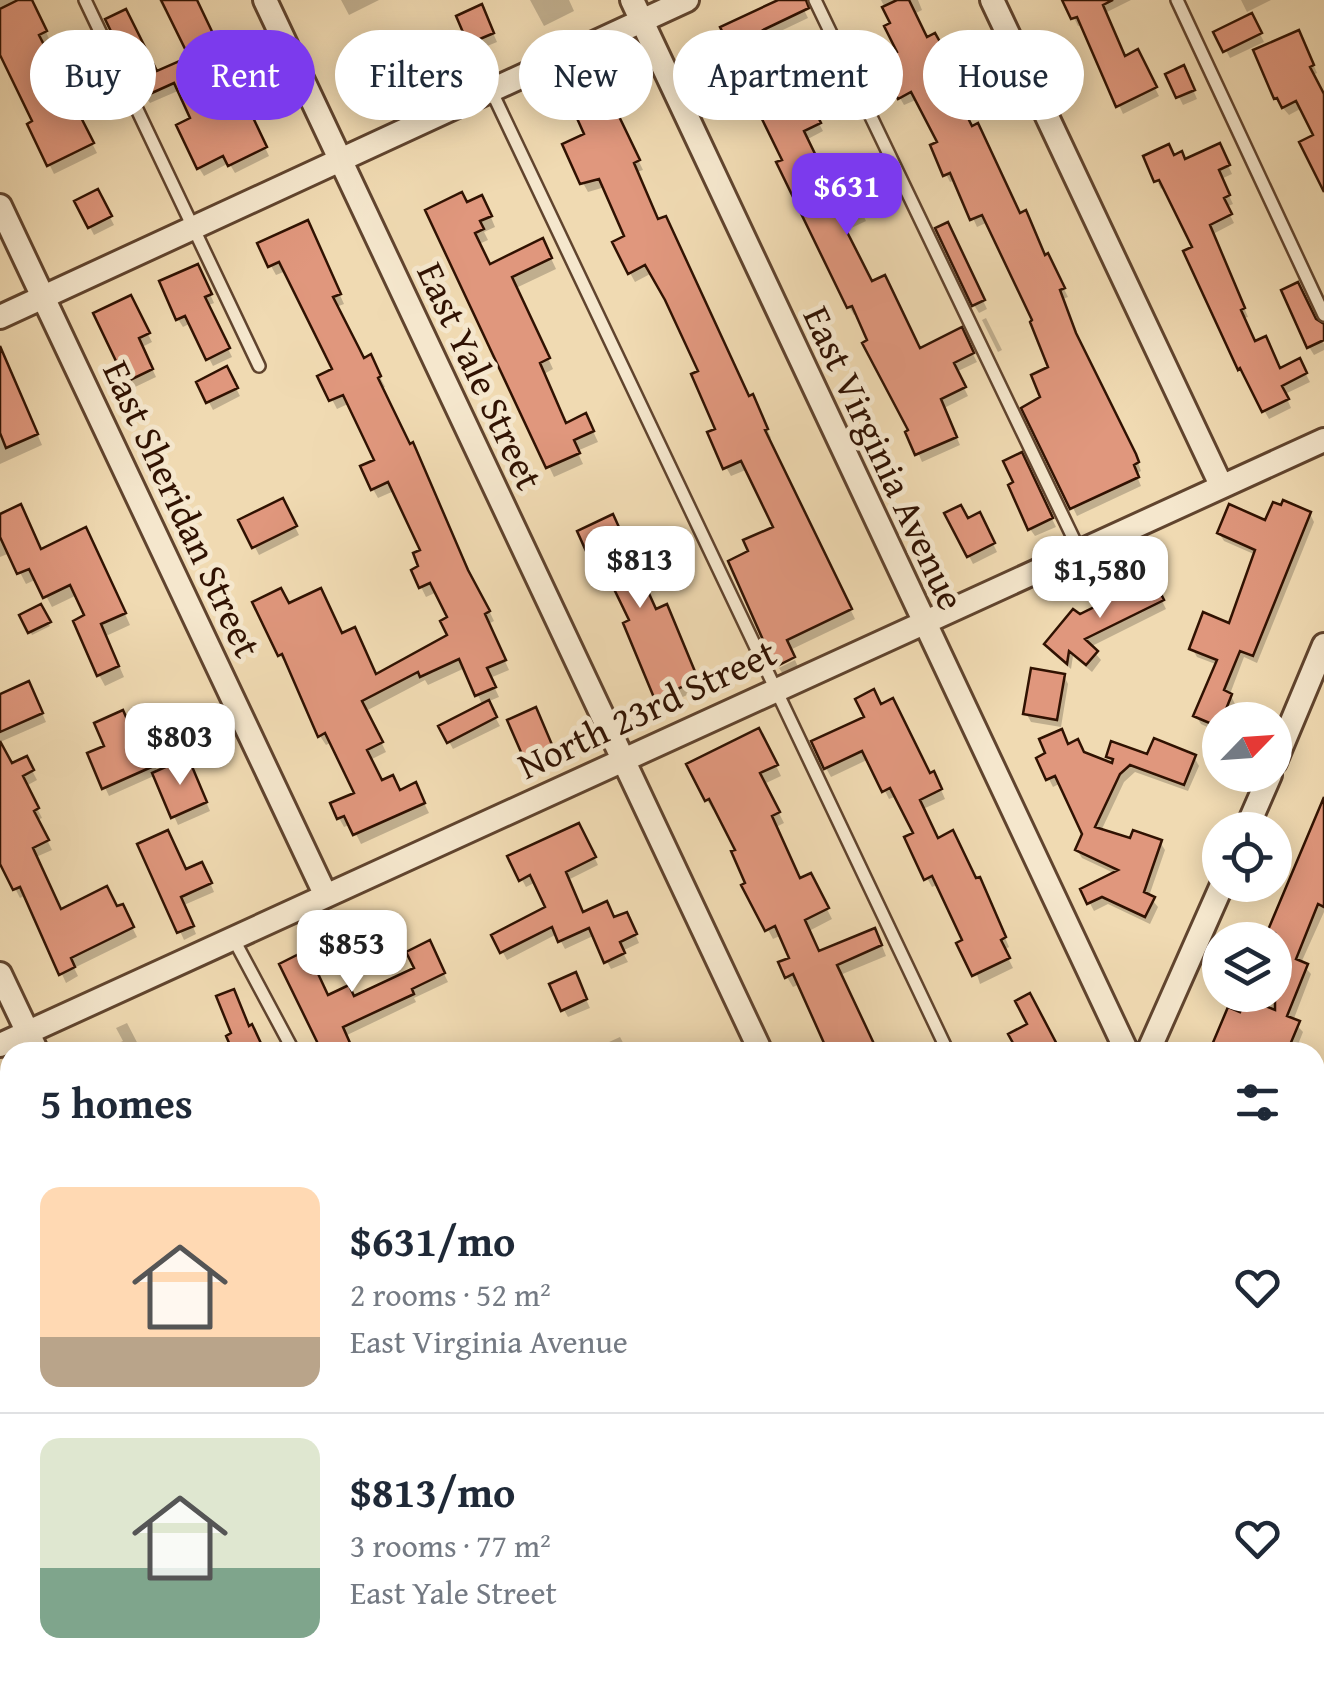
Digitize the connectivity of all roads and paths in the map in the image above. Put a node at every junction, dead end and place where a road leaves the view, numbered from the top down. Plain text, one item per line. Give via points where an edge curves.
1 (85, 0) edge
2 (265, 0) edge
3 (687, 0) edge
4 (815, 0) edge
5 (992, 0) edge
6 (1177, 0) edge
7 (637, 10) edge
8 (499, 85) edge
9 (499, 109) edge
10 (426, 120) edge
11 (340, 160) junction
12 (0, 206) edge
13 (193, 227) junction
14 (43, 296) junction
15 (1324, 315) edge
16 (0, 317) edge
17 (259, 366) dead end
18 (1324, 440) edge
19 (1221, 485) junction
20 (1079, 550) junction
21 (922, 622) junction
22 (1324, 645) edge
23 (776, 688) junction
24 (1292, 721) edge
25 (620, 760) junction
26 (326, 896) junction
27 (1214, 902) edge
28 (232, 938) junction
29 (0, 974) edge
30 (32, 1042) edge
31 (289, 1042) edge
32 (756, 1042) edge
33 (943, 1042) edge
34 (1122, 1042) edge
35 (1152, 1042) edge

1 - 13 lane
2 - 11 street, East Yale Street
3 - 7 street
4 - 20 lane
5 - 19 street
6 - 15 lane
7 - 8 street
7 - 21 street, East Virginia Avenue
9 - 23 lane
10 - 11 street
11 - 13 street
11 - 25 street, East Yale Street
12 - 14 street, East Sheridan Street
13 - 14 street
13 - 17 lane
14 - 16 street
14 - 26 street, East Sheridan Street
18 - 19 street, North 23rd Street
19 - 20 street, North 23rd Street
20 - 21 street, North 23rd Street
21 - 23 street, North 23rd Street
21 - 34 street, East Virginia Avenue
22 - 24 street
23 - 25 street, North 23rd Street
23 - 33 lane
25 - 26 street, North 23rd Street
25 - 32 street, East Yale Street
26 - 28 street, North 23rd Street
27 - 35 street
28 - 30 street, North 23rd Street
28 - 31 lane
29 - 30 street

